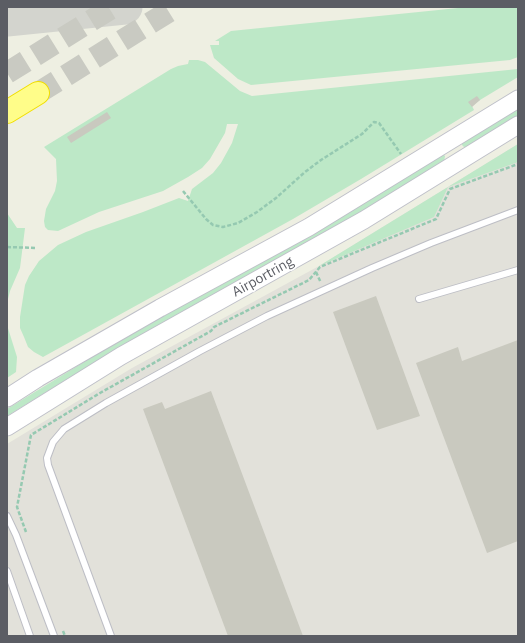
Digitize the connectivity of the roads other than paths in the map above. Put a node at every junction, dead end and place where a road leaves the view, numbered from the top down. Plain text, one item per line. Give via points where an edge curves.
1 (38, 93) tunnel mouth
2 (518, 99) edge
3 (7, 112) edge
4 (518, 125) edge
5 (518, 210) edge
6 (518, 270) edge
7 (419, 300) dead end
8 (7, 398) edge
9 (7, 427) edge
10 (7, 516) edge
11 (7, 571) edge
12 (30, 636) edge
13 (54, 636) edge
14 (111, 636) edge

1 - 3 highway
2 - 8 street, Airportring via 309,227 153,312
4 - 9 street, Airportring via 364,220 121,356
5 - 14 lane via 385,262 267,316 106,403 64,429 50,448 48,466
6 - 7 lane
10 - 13 lane
11 - 12 lane

